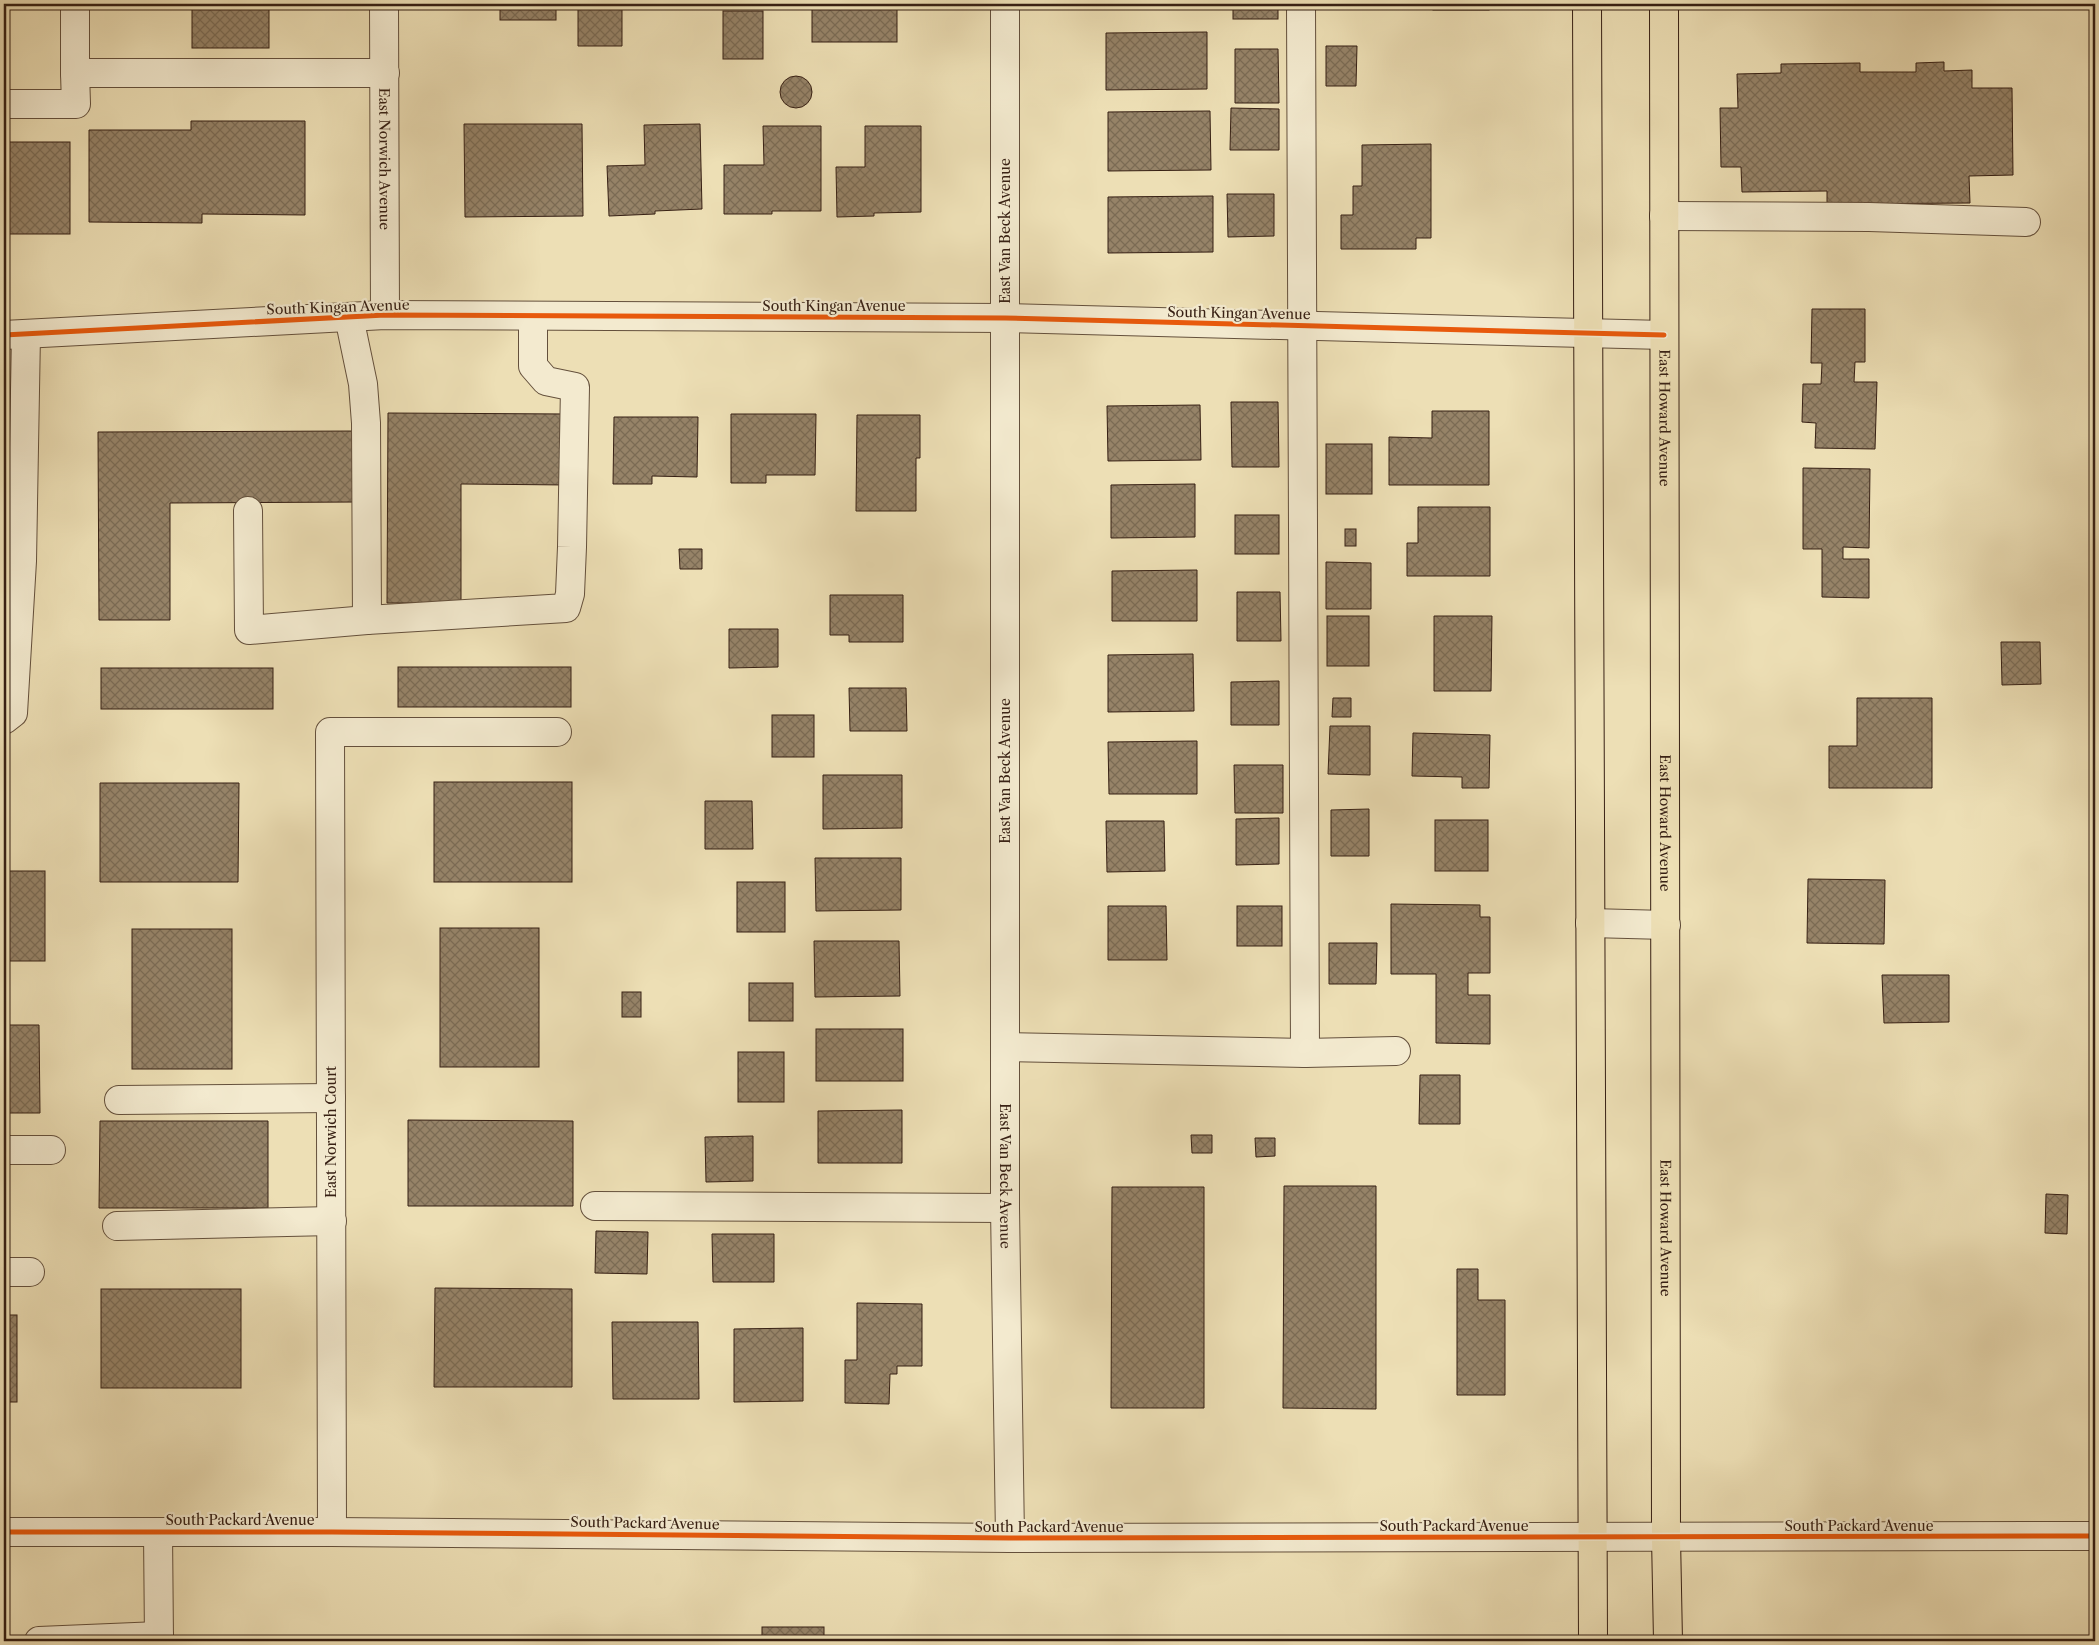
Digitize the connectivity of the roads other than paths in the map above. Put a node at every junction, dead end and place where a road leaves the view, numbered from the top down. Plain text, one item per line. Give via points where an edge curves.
1 (75, 4) edge
2 (384, 4) edge
3 (1005, 4) edge
4 (1301, 4) edge
5 (1587, 4) edge
6 (1664, 4) edge
7 (75, 72) junction
8 (385, 72) junction
9 (4, 104) edge
10 (1664, 216) junction
11 (2026, 222) dead end
12 (385, 315) junction
13 (533, 316) junction
14 (349, 317) junction
15 (1005, 318) junction
16 (1302, 326) junction
17 (1587, 333) junction
18 (15, 335) edge
19 (1664, 335) junction
20 (248, 511) dead end
21 (367, 620) junction
22 (4, 720) edge
23 (557, 732) dead end
24 (1590, 923) junction
25 (1666, 925) junction
26 (1005, 1048) junction
27 (1396, 1052) dead end
28 (1305, 1053) junction
29 (331, 1098) junction
30 (119, 1100) dead end
31 (4, 1150) edge
32 (51, 1150) dead end
33 (595, 1206) dead end
34 (1005, 1208) junction
35 (332, 1222) junction
36 (117, 1226) dead end
37 (4, 1272) edge
38 (30, 1272) dead end
39 (4, 1532) edge
40 (158, 1532) junction
41 (332, 1532) junction
42 (2095, 1536) edge
43 (1592, 1537) junction
44 (1666, 1537) junction
45 (1010, 1538) junction
46 (159, 1639) edge
47 (38, 1641) edge
48 (1593, 1641) edge
49 (1668, 1641) edge

1 - 7 street
2 - 8 street, East Norwich Avenue
3 - 15 street, East Van Beck Avenue
4 - 16 street
5 - 17 main road
6 - 10 main road, East Howard Avenue
7 - 8 street
7 - 9 street via 76,104
8 - 12 street, East Norwich Avenue
10 - 11 street
10 - 19 main road, East Howard Avenue
12 - 13 street, South Kingan Avenue
12 - 14 street, South Kingan Avenue
13 - 15 street, South Kingan Avenue
13 - 21 street via 533,366 546,380 575,386 572,546 570,594 566,608
14 - 18 street, South Kingan Avenue
14 - 21 street via 363,384 366,423
15 - 16 street, South Kingan Avenue
15 - 26 street, East Van Beck Avenue
16 - 17 street, South Kingan Avenue
16 - 28 street
17 - 19 street, South Kingan Avenue
17 - 24 main road
18 - 22 street via 22,561 13,712
19 - 25 main road, East Howard Avenue
20 - 21 street via 249,630
23 - 29 street, East Norwich Court via 330,732
24 - 25 street
24 - 43 main road
25 - 44 main road, East Howard Avenue
26 - 28 street
26 - 34 street, East Van Beck Avenue
27 - 28 street
29 - 30 street
29 - 35 street, East Norwich Court
31 - 32 street
33 - 34 street
34 - 45 street, East Van Beck Avenue
35 - 36 street
35 - 41 street, East Norwich Court
37 - 38 street
39 - 40 street, South Packard Avenue
40 - 41 street, South Packard Avenue
40 - 46 street
41 - 45 street, South Packard Avenue
42 - 44 street, South Packard Avenue
43 - 44 street, South Packard Avenue
43 - 45 street, South Packard Avenue
43 - 48 main road
44 - 49 main road, East Howard Avenue
46 - 47 street

